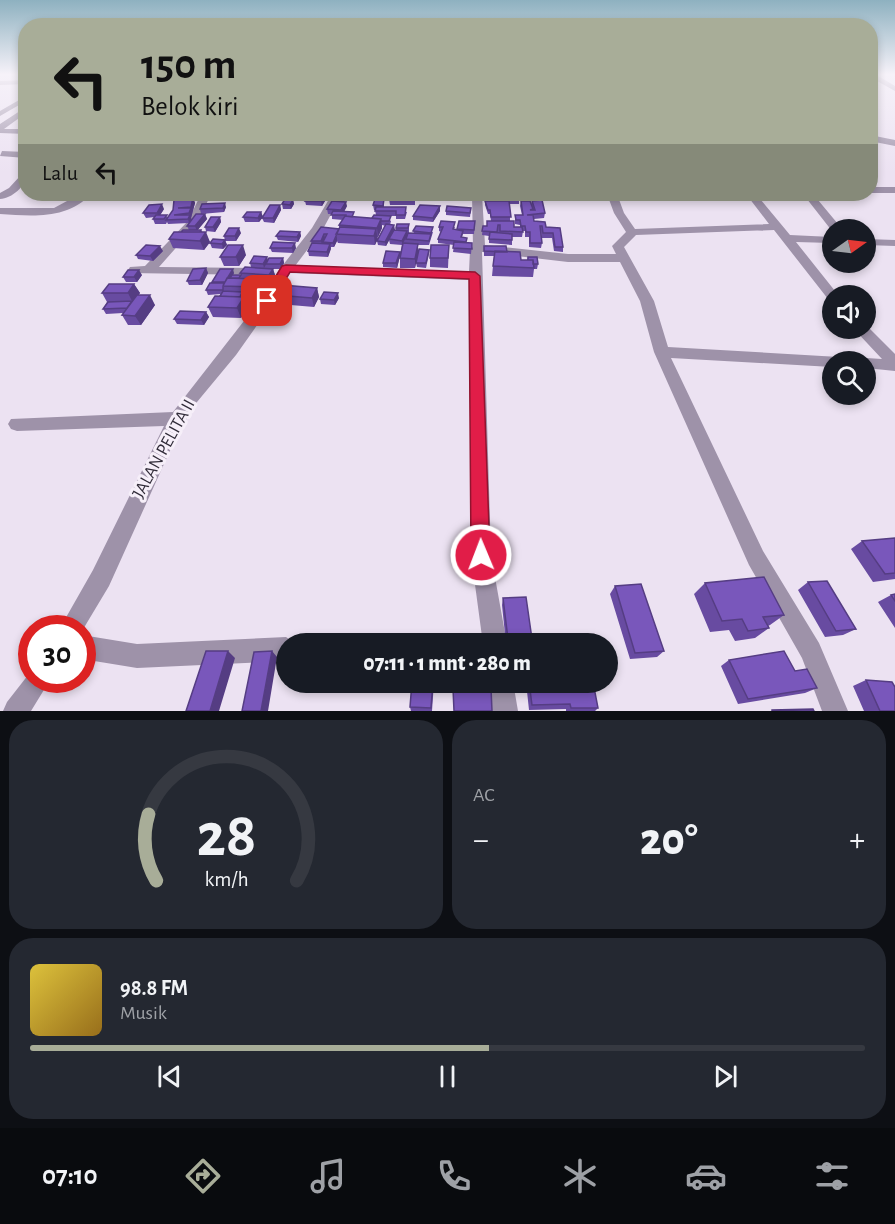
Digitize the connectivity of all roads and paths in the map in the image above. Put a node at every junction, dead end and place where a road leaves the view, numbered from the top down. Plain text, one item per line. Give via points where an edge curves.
1 (18, 115) edge
2 (0, 130) edge
3 (18, 131) edge
4 (878, 140) edge
5 (895, 143) edge
6 (2, 154) dead end
7 (18, 155) edge
8 (18, 184) edge
9 (878, 190) edge
10 (895, 190) edge
11 (1, 196) edge
12 (78, 201) edge
13 (203, 201) edge
14 (333, 201) edge
15 (477, 201) edge
16 (615, 201) edge
17 (757, 201) edge
18 (814, 201) edge
19 (0, 212) edge
20 (829, 219) edge
21 (778, 227) junction
22 (632, 232) junction
23 (786, 238) junction
24 (822, 240) edge
25 (876, 242) edge
26 (895, 243) edge
27 (479, 249) junction
28 (623, 258) junction
29 (134, 270) edge
30 (149, 270) junction
31 (284, 271) junction
32 (475, 276) junction
33 (824, 285) edge
34 (871, 339) edge
35 (661, 352) junction
36 (822, 361) edge
37 (876, 363) edge
38 (895, 364) edge
39 (178, 419) junction
40 (17, 424) dead end
41 (79, 615) edge
42 (493, 633) edge
43 (96, 649) edge
44 (276, 649) edge
45 (29, 693) edge
46 (503, 693) edge
47 (16, 711) edge
48 (506, 711) edge
49 (835, 711) edge

1 - 2 street
2 - 3 street
4 - 5 street
6 - 7 street
8 - 11 street
9 - 10 street
12 - 19 street via 58,211
13 - 30 street via 193,222
14 - 31 street, JALAN PELITA II
15 - 27 street
16 - 22 street
17 - 21 street
18 - 20 street
21 - 22 street
21 - 23 street
22 - 28 street via 618,246
23 - 24 street
23 - 33 street
25 - 26 street
27 - 28 street via 568,258
27 - 32 street via 475,252
28 - 35 street via 647,301
29 - 30 street
30 - 31 street
31 - 32 street
31 - 39 street, JALAN PELITA II via 267,301
32 - 42 street via 481,555
34 - 38 street
35 - 36 street
35 - 49 street via 756,558 812,651
37 - 38 street
39 - 40 street
39 - 41 street, JALAN PELITA II via 101,578
43 - 44 street via 137,656
45 - 47 street
46 - 48 street

